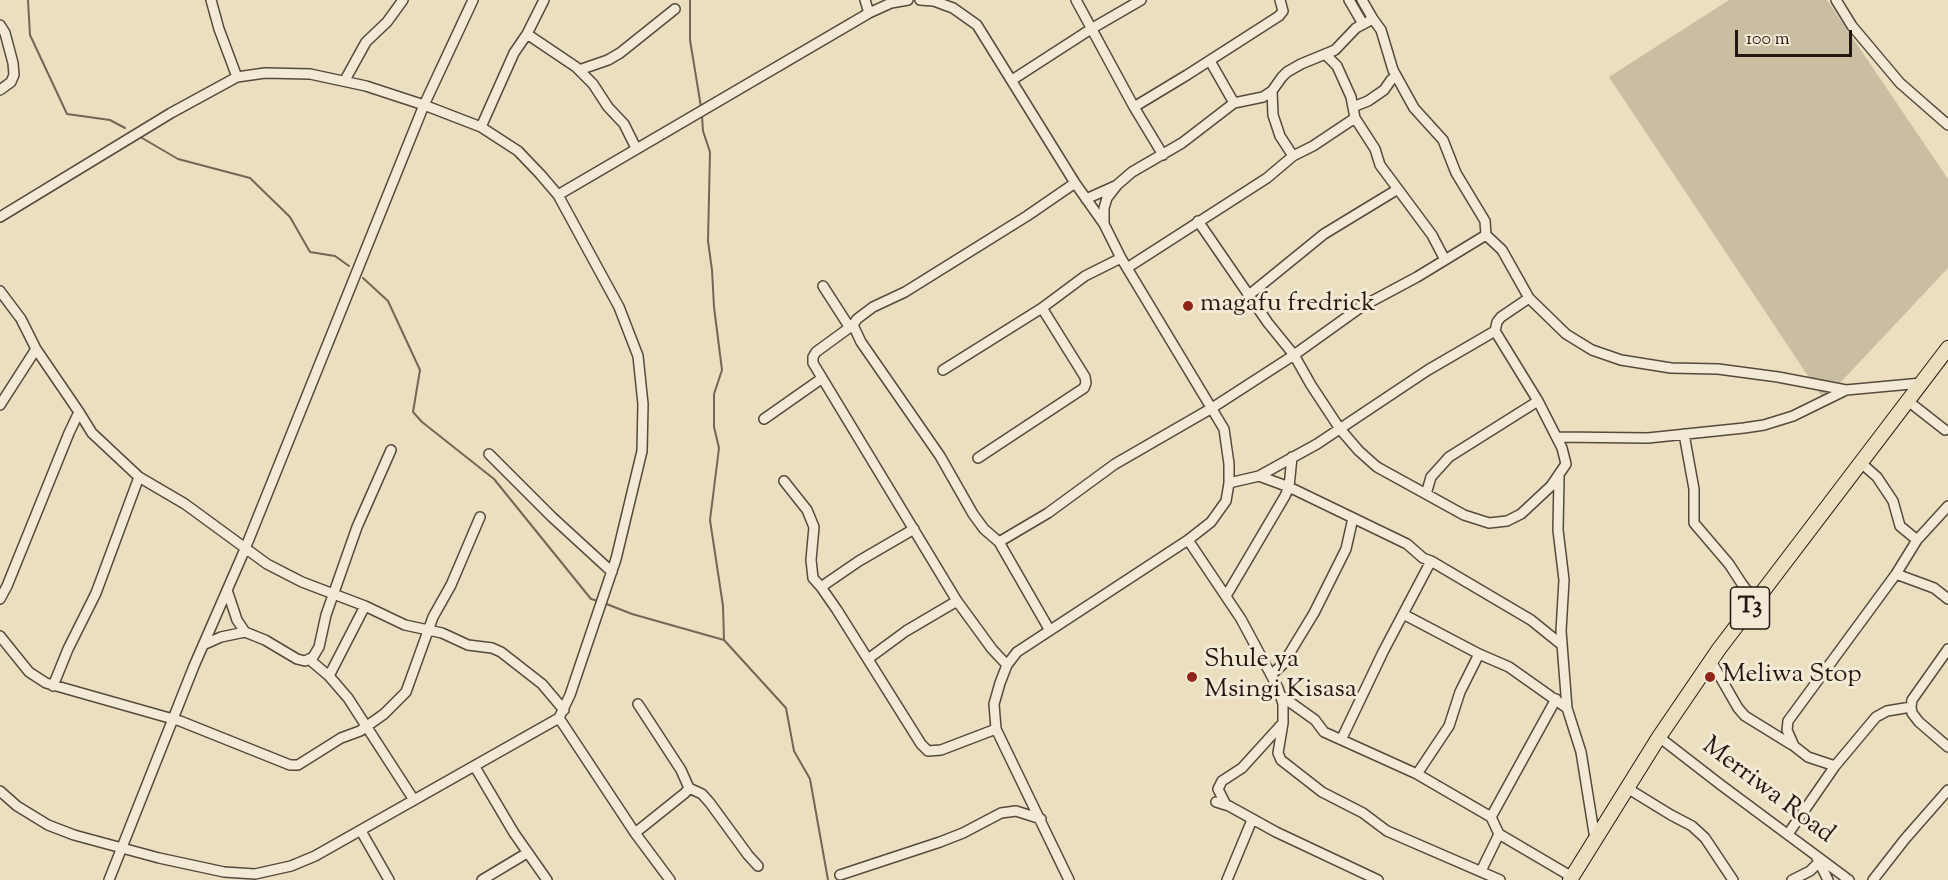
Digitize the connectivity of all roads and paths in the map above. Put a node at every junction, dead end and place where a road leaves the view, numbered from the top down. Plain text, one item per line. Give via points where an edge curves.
1 (211, 0) edge
2 (403, 0) edge
3 (472, 0) edge
4 (544, 0) edge
5 (865, 0) edge
6 (908, 0) edge
7 (920, 0) edge
8 (1076, 0) edge
9 (1141, 0) edge
10 (1280, 0) edge
11 (1836, 0) edge
12 (1355, 2) edge
13 (675, 9) dead end
14 (868, 13) junction
15 (1373, 18) junction
16 (0, 24) edge
17 (1363, 24) junction
18 (1091, 29) junction
19 (527, 34) junction
20 (1325, 54) junction
21 (1210, 61) junction
22 (579, 70) junction
23 (1396, 76) junction
24 (237, 77) junction
25 (345, 80) junction
26 (1012, 80) junction
27 (0, 90) edge
28 (1272, 91) junction
29 (1234, 103) junction
30 (424, 105) junction
31 (1134, 107) junction
32 (1353, 107) junction
33 (1355, 118) junction
34 (1948, 125) edge
35 (481, 127) junction
36 (636, 148) junction
37 (1163, 155) junction
38 (1293, 156) junction
39 (1075, 183) junction
40 (1117, 185) junction
41 (1398, 189) junction
42 (558, 195) junction
43 (1086, 200) junction
44 (0, 217) edge
45 (1198, 221) junction
46 (1104, 224) junction
47 (1485, 235) junction
48 (1121, 258) junction
49 (1444, 258) junction
50 (1127, 268) junction
51 (823, 286) dead end
52 (0, 291) edge
53 (1248, 295) junction
54 (1530, 298) junction
55 (1042, 308) junction
56 (852, 327) junction
57 (1495, 331) junction
58 (1948, 348) edge
59 (36, 349) junction
60 (1294, 355) junction
61 (943, 370) dead end
62 (821, 379) junction
63 (1922, 383) junction
64 (1846, 390) junction
65 (1538, 401) junction
66 (1908, 401) junction
67 (0, 405) edge
68 (1212, 408) junction
69 (79, 412) junction
70 (764, 419) dead end
71 (1340, 429) junction
72 (1945, 430) dead end
73 (1683, 434) junction
74 (1557, 437) junction
75 (390, 450) dead end
76 (489, 454) dead end
77 (1292, 457) junction
78 (978, 458) dead end
79 (1860, 462) junction
80 (1259, 476) junction
81 (139, 477) junction
82 (1559, 477) junction
83 (784, 481) dead end
84 (1229, 483) junction
85 (1289, 487) junction
86 (1426, 494) junction
87 (1948, 506) edge
88 (480, 517) dead end
89 (1353, 518) junction
90 (914, 530) junction
91 (1188, 540) junction
92 (1917, 540) junction
93 (999, 542) junction
94 (245, 549) junction
95 (1431, 561) junction
96 (612, 572) junction
97 (1896, 574) junction
98 (821, 587) junction
99 (227, 590) junction
100 (333, 593) junction
101 (1226, 596) junction
102 (0, 599) edge
103 (1948, 599) edge
104 (957, 601) junction
105 (1755, 601) junction
106 (365, 606) junction
107 (1403, 614) junction
108 (1049, 629) junction
109 (428, 630) junction
110 (245, 632) junction
111 (0, 636) edge
112 (202, 645) junction
113 (1562, 645) junction
114 (1948, 649) edge
115 (1479, 654) junction
116 (868, 659) junction
117 (310, 660) junction
118 (1711, 661) junction
119 (1007, 664) junction
120 (1271, 675) junction
121 (329, 676) junction
122 (53, 686) junction
123 (1280, 695) junction
124 (1556, 699) junction
125 (638, 704) dead end
126 (1911, 707) junction
127 (1567, 708) junction
128 (562, 714) junction
129 (174, 720) junction
130 (1283, 723) junction
131 (367, 726) junction
132 (996, 729) junction
133 (1659, 737) junction
134 (1342, 738) junction
135 (1794, 746) junction
136 (1948, 747) edge
137 (1835, 766) junction
138 (475, 767) junction
139 (1417, 774) junction
140 (689, 788) junction
141 (1627, 788) junction
142 (1948, 790) edge
143 (0, 791) edge
144 (414, 801) junction
145 (1216, 802) dead end
146 (1226, 805) junction
147 (1491, 817) junction
148 (1041, 819) junction
149 (1252, 820) junction
150 (361, 831) junction
151 (636, 833) junction
152 (1499, 834) junction
153 (1788, 834) junction
154 (1595, 839) junction
155 (120, 849) junction
156 (527, 853) junction
157 (1816, 858) junction
158 (758, 866) dead end
159 (1481, 871) junction
160 (840, 875) dead end
161 (1363, 877) edge
162 (1571, 879) edge
163 (109, 880) edge
164 (388, 880) edge
165 (482, 880) edge
166 (547, 880) edge
167 (670, 880) edge
168 (1069, 880) edge
169 (1227, 880) edge
170 (1378, 880) edge
171 (1500, 880) edge
172 (1733, 880) edge
173 (1792, 880) edge
174 (1828, 880) edge
175 (1850, 880) edge
176 (1873, 880) edge

1 - 24 street
2 - 25 street via 366,42
3 - 30 street
4 - 19 street
5 - 14 street
6 - 14 street
7 - 26 street via 953,8 977,25
8 - 18 street
9 - 18 street
10 - 21 street via 1280,16
11 - 34 street via 1852,26 1900,83
12 - 15 street
12 - 17 street
13 - 22 street via 608,60
14 - 36 street
15 - 17 street
15 - 23 street via 1381,30
16 - 27 street via 14,75
17 - 20 street via 1340,47
18 - 26 street
18 - 31 street
19 - 22 street
19 - 35 street via 514,53
20 - 28 street via 1287,72
20 - 32 street via 1336,66
21 - 29 street
21 - 31 street
22 - 36 street via 617,115
23 - 32 street via 1384,90
23 - 47 street via 1414,108 1443,140 1456,173 1485,221
24 - 25 street via 299,73
24 - 44 street
25 - 30 street
26 - 39 street
28 - 29 street via 1263,97
28 - 38 street via 1273,115
29 - 37 street
30 - 35 street
30 - 94 street
31 - 37 street
32 - 33 street
33 - 38 street
33 - 41 street
35 - 42 street via 518,151
36 - 42 street
37 - 40 street
38 - 45 street via 1267,178
39 - 43 street
39 - 56 street via 905,292 873,307
40 - 43 street
40 - 46 street via 1107,198
41 - 49 street
41 - 53 street via 1324,234
42 - 96 street via 619,307 638,356 642,451
43 - 46 street
45 - 50 street
45 - 53 street
46 - 48 street
47 - 49 street
47 - 54 street via 1509,259
48 - 50 street
48 - 55 street via 1084,276
49 - 60 street via 1361,307
50 - 68 street
51 - 56 street
52 - 59 street via 21,319
53 - 60 street
54 - 57 street via 1501,317
54 - 64 street via 1566,334 1592,350 1621,360 1778,377
55 - 61 street
55 - 78 street via 1085,377 1084,388
56 - 62 street via 813,357
56 - 93 street via 940,456 973,514
57 - 65 street
57 - 71 street
58 - 63 highway, T3
59 - 67 street
59 - 69 street
60 - 68 street
60 - 71 street
62 - 70 street
62 - 90 street
63 - 64 street
63 - 66 highway, T3
64 - 73 street via 1778,421
65 - 74 street
65 - 86 street via 1449,457 1431,477
66 - 72 street
66 - 79 highway, T3
68 - 84 street via 1224,429
68 - 93 street via 1115,464 1048,513
69 - 81 street via 92,433
69 - 102 street
71 - 77 street
71 - 86 street via 1377,467
73 - 74 street
73 - 105 street via 1694,489 1694,523 1730,564
74 - 82 street via 1566,461
75 - 100 street
76 - 96 street
77 - 80 street
77 - 85 street
79 - 92 street via 1877,477 1893,501 1900,526
79 - 105 highway, T3
80 - 84 street
80 - 85 street
81 - 94 street via 192,509
81 - 122 street via 96,593
82 - 86 street via 1521,514 1499,523 1479,520
82 - 113 street via 1558,530 1564,580
83 - 98 street via 807,510 814,526 811,567 813,578
84 - 91 street via 1226,501 1211,522
85 - 89 street
85 - 101 street
87 - 92 street
88 - 109 street
89 - 95 street via 1407,544
89 - 120 street via 1346,549 1314,613 1283,664
90 - 98 street
90 - 104 street
91 - 101 street
91 - 108 street
92 - 97 street
93 - 108 street
94 - 99 street
94 - 100 street via 287,575
95 - 107 street
95 - 113 street via 1532,620
96 - 128 street
97 - 103 street via 1934,588
97 - 135 street via 1788,721
98 - 116 street
99 - 110 street
99 - 112 street
100 - 106 street
100 - 117 street via 319,647
101 - 120 street
104 - 116 street
104 - 119 street
105 - 118 highway, T3
106 - 109 street via 405,625
106 - 121 street
107 - 115 street
107 - 134 street
108 - 119 street
109 - 128 street via 501,652 542,684
109 - 131 street via 406,692
110 - 112 street
110 - 117 street via 297,659
111 - 122 street via 29,672
112 - 129 street
113 - 127 street
114 - 126 street
115 - 124 street via 1509,667
115 - 139 street via 1449,726
116 - 132 street via 928,751 941,750
117 - 121 street
118 - 133 highway, T3
118 - 135 street via 1745,716
119 - 132 street via 994,704
120 - 123 street
121 - 131 street
122 - 129 street
123 - 130 street
123 - 134 street via 1315,720 1324,732
124 - 127 street
124 - 147 street
125 - 140 street
126 - 136 street via 1919,722
126 - 137 street via 1876,717
127 - 154 street via 1581,752
128 - 138 street
128 - 151 street
129 - 131 street via 290,765 304,762
129 - 155 street
130 - 146 street via 1242,768 1222,781 1218,789
130 - 159 street via 1278,753 1281,760 1323,792 1363,813 1393,835
131 - 144 street
132 - 148 street
133 - 141 highway, T3
133 - 153 street, Merriwa Road
134 - 139 street
135 - 137 street via 1808,757
137 - 153 street
138 - 144 street
138 - 156 street
139 - 147 street
140 - 151 street
140 - 158 street via 710,803
141 - 154 highway, T3
141 - 172 street via 1705,838
142 - 176 street
143 - 155 street via 48,825
144 - 150 street
145 - 146 street
146 - 149 street
147 - 152 street
148 - 160 street via 1016,811 1001,813 940,842
148 - 168 street
149 - 161 street
149 - 169 street
150 - 155 street via 291,866 255,874 224,872
150 - 164 street
151 - 167 street
152 - 159 street
152 - 162 street
153 - 157 street, Merriwa Road
154 - 162 highway, T3
155 - 163 street
156 - 165 street
156 - 166 street
157 - 173 street via 1810,871
157 - 174 street
157 - 175 street, Merriwa Road
159 - 171 street
161 - 170 street

